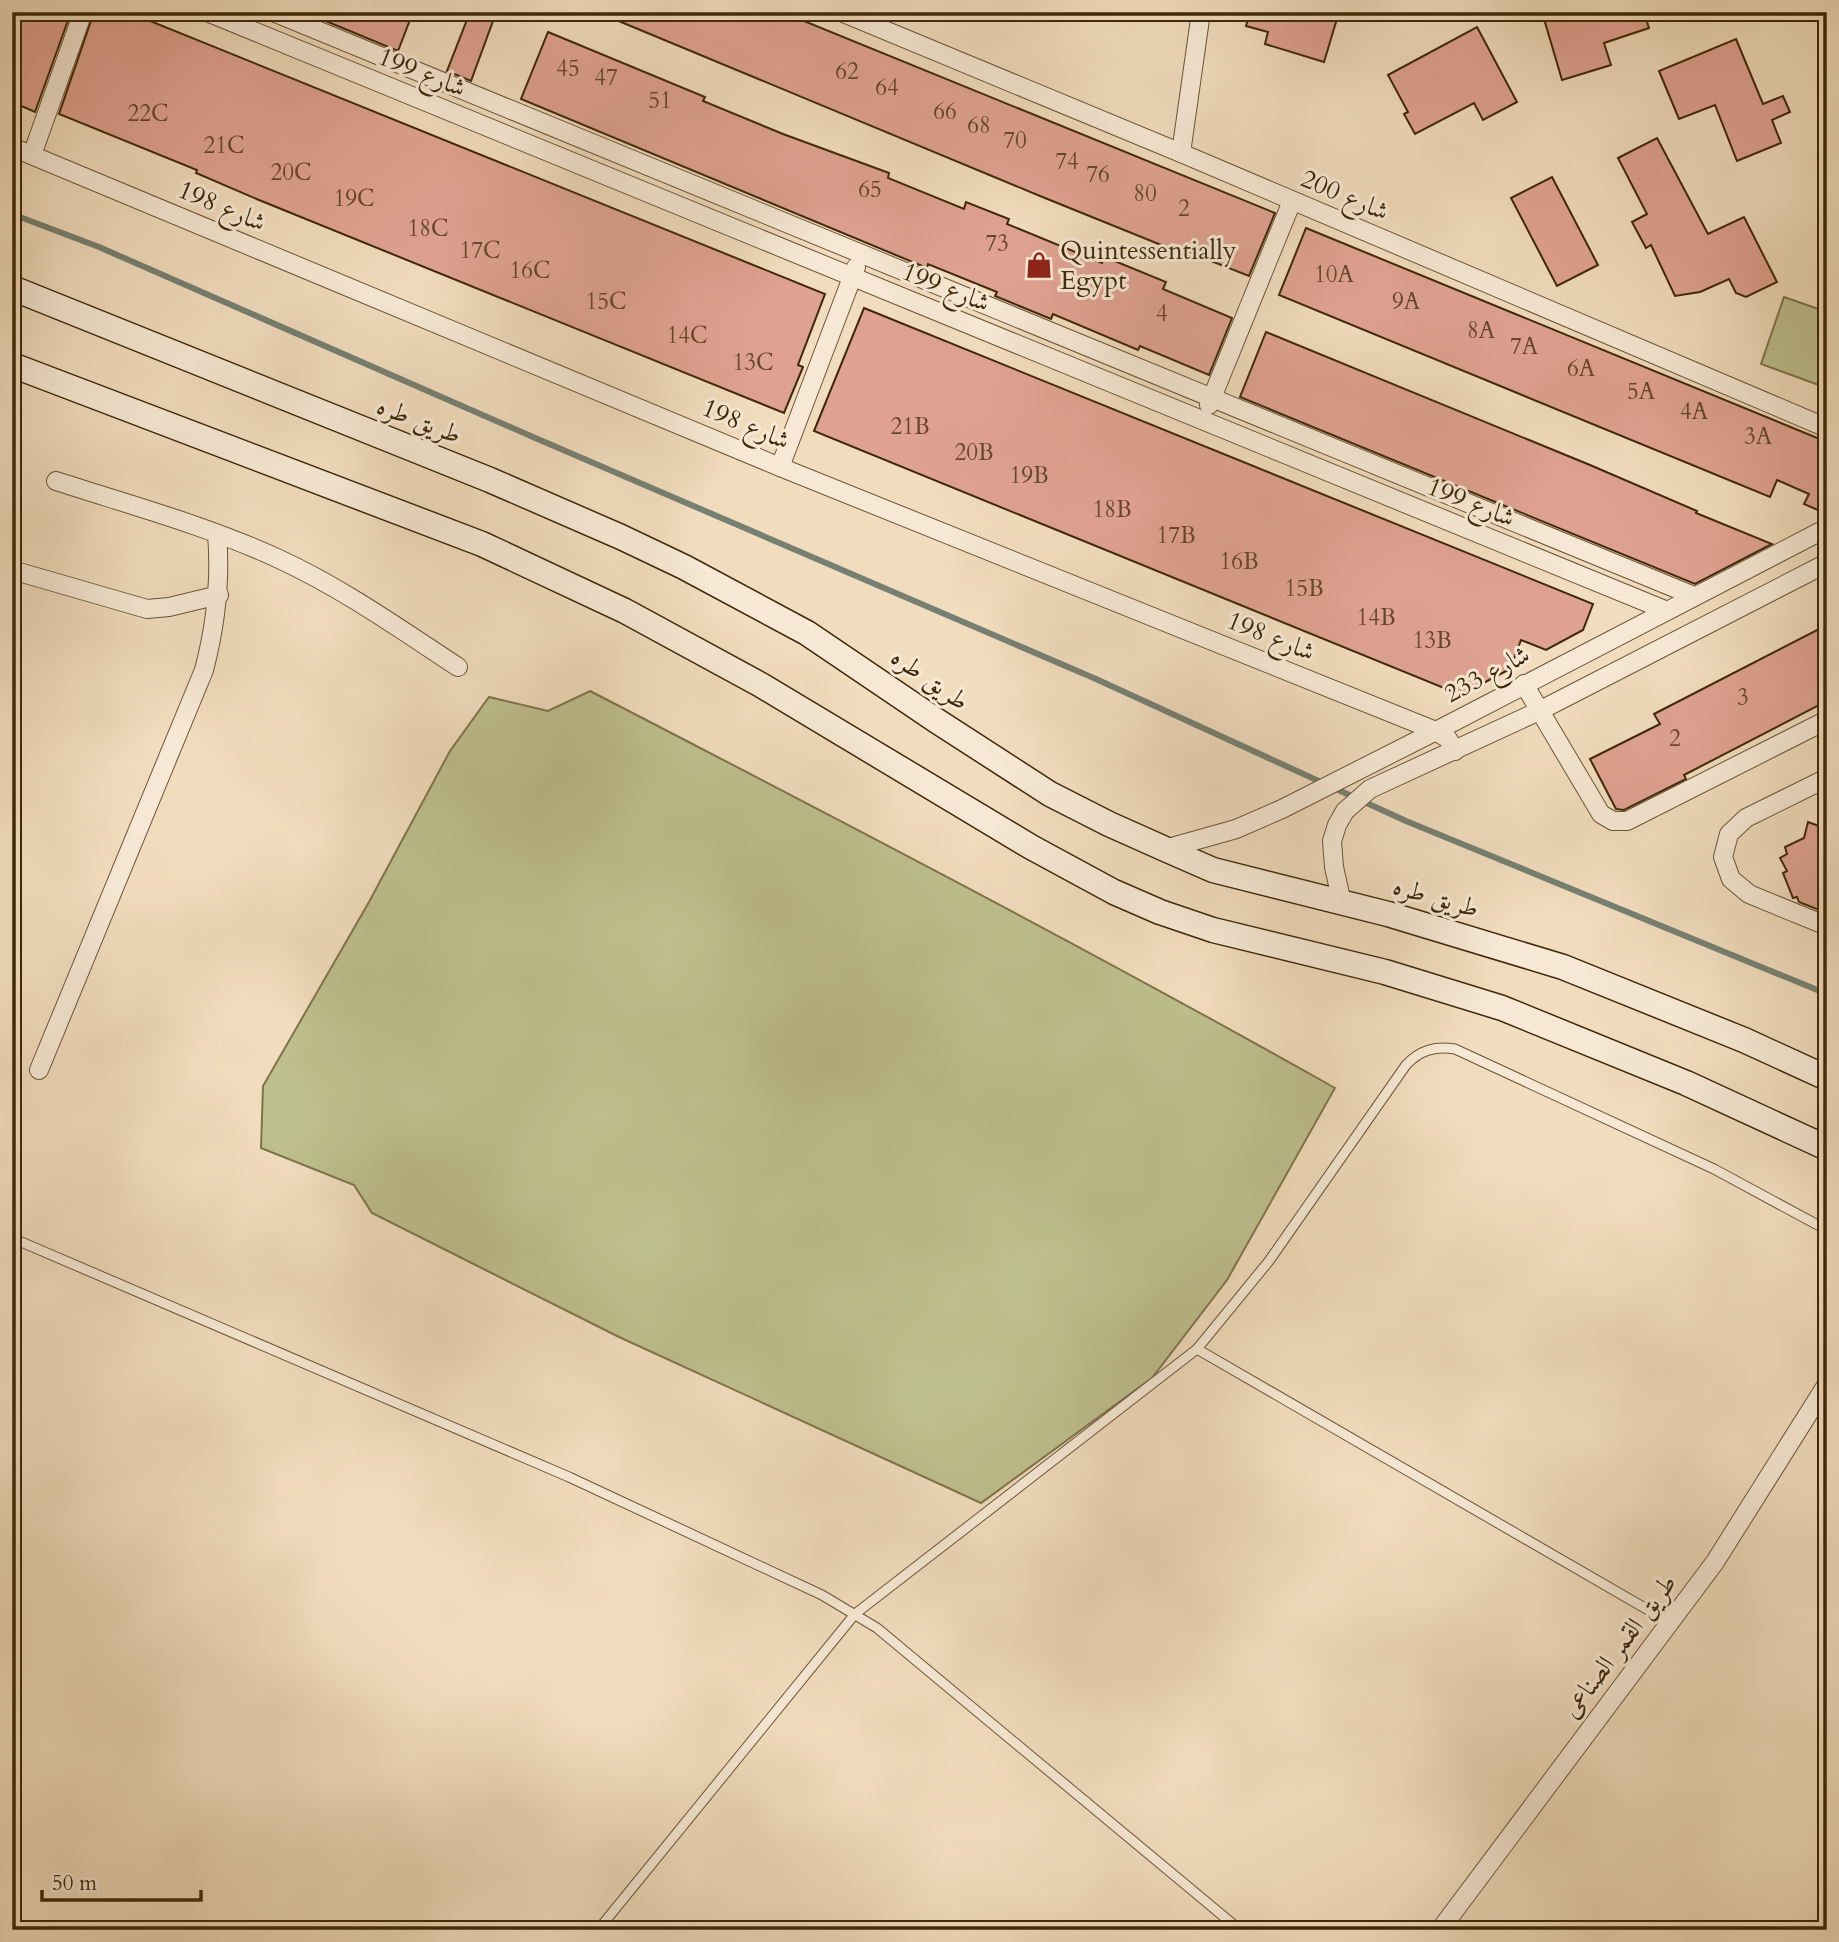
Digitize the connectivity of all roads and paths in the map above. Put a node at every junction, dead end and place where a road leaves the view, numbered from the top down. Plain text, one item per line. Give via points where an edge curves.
1 (83, 12) edge
2 (207, 12) edge
3 (273, 12) edge
4 (842, 12) edge
5 (1201, 12) edge
6 (12, 147) edge
7 (1181, 153) junction
8 (32, 155) junction
9 (1292, 201) junction
10 (860, 254) junction
11 (852, 276) junction
12 (12, 288) edge
13 (12, 365) edge
14 (1213, 396) junction
15 (1203, 419) junction
16 (1827, 428) edge
17 (780, 467) junction
18 (55, 481) dead end
19 (1827, 528) edge
20 (217, 534) junction
21 (1827, 563) edge
22 (12, 570) edge
23 (219, 595) junction
24 (1694, 596) junction
25 (1665, 610) junction
26 (458, 667) dead end
27 (1524, 684) junction
28 (1539, 710) junction
29 (1827, 720) edge
30 (1436, 731) junction
31 (1455, 751) junction
32 (1822, 785) edge
33 (1165, 849) junction
34 (1342, 903) junction
35 (1827, 926) edge
36 (39, 1070) dead end
37 (1827, 1078) edge
38 (1827, 1148) edge
39 (1827, 1230) edge
40 (12, 1238) edge
41 (1197, 1349) junction
42 (1827, 1384) edge
43 (855, 1614) junction
44 (1670, 1622) junction
45 (12, 1924) edge
46 (33, 1930) edge
47 (598, 1930) edge
48 (1240, 1930) edge
49 (1440, 1930) edge

1 - 8 street
2 - 11 street, شارع 199
3 - 10 street, شارع 199
4 - 7 street, شارع 200
5 - 7 street
6 - 8 street, شارع 198
7 - 9 street, شارع 200
8 - 17 street, شارع 198
9 - 14 street
9 - 16 street, شارع 200
10 - 11 street
10 - 14 street, شارع 199
11 - 15 street, شارع 199
11 - 17 street
12 - 33 main road, طريق طره via 490,480 684,567 807,633 1050,793
13 - 38 main road via 482,544 625,611 761,685 1031,846 1160,912 1502,1008 1674,1078
14 - 15 street
14 - 24 street, شارع 199
15 - 25 street, شارع 199
17 - 30 street, شارع 198
18 - 20 street
19 - 24 street, شارع 233
20 - 23 street
20 - 26 street via 308,573
21 - 28 street, شارع 233
22 - 23 street via 147,609
23 - 36 street via 204,670
24 - 25 street, شارع 233
25 - 27 street, شارع 233
27 - 28 street
27 - 30 street, شارع 233
28 - 29 street via 1601,814 1620,822
28 - 31 street, شارع 233
30 - 31 street, شارع 198
30 - 33 street, شارع 233 via 1259,819
31 - 34 street, شارع 233 via 1370,789 1345,811 1332,841
32 - 35 street via 1746,818 1729,834 1723,857 1731,879 1749,894
33 - 34 main road, طريق طره via 1213,870
34 - 37 main road, طريق طره via 1563,967
39 - 41 lane via 1714,1168 1455,1049 1433,1048 1406,1065 1269,1261
40 - 43 lane via 569,1477
41 - 43 lane
41 - 44 lane
42 - 44 street, طريق القمر الصناعى via 1715,1562
43 - 47 lane
43 - 48 lane
44 - 49 street, طريق القمر الصناعى
45 - 46 lane

